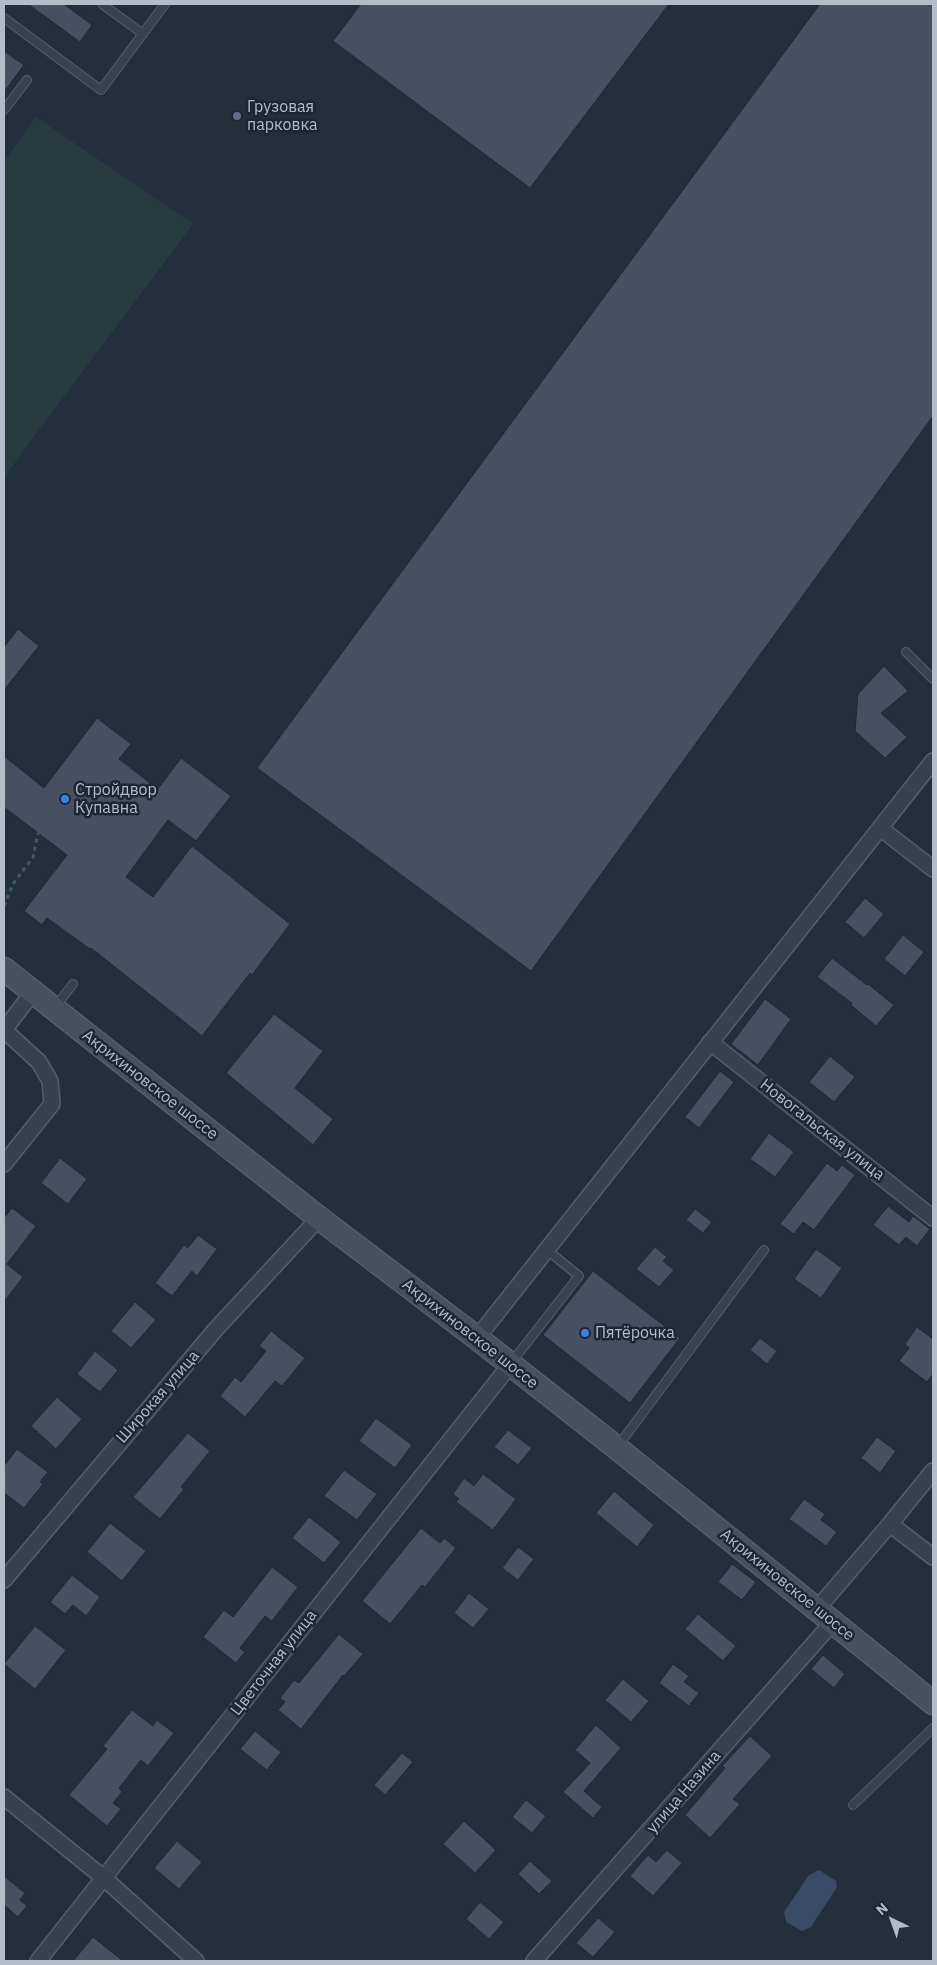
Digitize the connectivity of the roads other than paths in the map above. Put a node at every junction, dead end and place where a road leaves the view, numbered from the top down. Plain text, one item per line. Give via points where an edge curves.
1 (102, 4) edge
2 (165, 4) edge
3 (4, 18) edge
4 (142, 34) junction
5 (26, 80) dead end
6 (4, 93) edge
7 (12, 99) junction
8 (4, 110) edge
9 (906, 652) dead end
10 (933, 679) edge
11 (933, 761) edge
12 (880, 828) junction
13 (933, 869) edge
14 (4, 968) edge
15 (73, 984) dead end
16 (33, 992) junction
17 (54, 1008) junction
18 (4, 1030) edge
19 (710, 1042) junction
20 (4, 1164) edge
21 (319, 1218) junction
22 (933, 1218) edge
23 (547, 1250) junction
24 (764, 1250) dead end
25 (477, 1338) junction
26 (510, 1364) junction
27 (617, 1448) junction
28 (933, 1471) edge
29 (890, 1524) junction
30 (933, 1557) edge
31 (4, 1580) edge
32 (825, 1616) junction
33 (933, 1702) edge
34 (933, 1728) edge
35 (4, 1797) edge
36 (853, 1805) dead end
37 (105, 1879) junction
38 (38, 1961) edge
39 (196, 1961) edge
40 (534, 1961) edge

1 - 4 lane
2 - 4 lane
3 - 4 lane via 101,90
5 - 7 lane
6 - 7 lane
7 - 8 lane
9 - 10 lane
11 - 12 street
12 - 13 street
12 - 19 street
14 - 16 main road, Акрихиновское шоссе
15 - 17 lane
16 - 17 main road, Акрихиновское шоссе
16 - 18 street
17 - 21 main road, Акрихиновское шоссе
18 - 20 street via 39,1062 50,1082 52,1104
19 - 22 street, Новогальская улица
19 - 23 street
21 - 25 main road, Акрихиновское шоссе
21 - 31 street, Широкая улица via 210,1336
23 - 25 street
23 - 26 lane via 579,1276
24 - 27 lane
25 - 26 main road, Акрихиновское шоссе
26 - 27 main road, Акрихиновское шоссе
26 - 37 street, Цветочная улица
27 - 32 main road, Акрихиновское шоссе
28 - 29 street, улица Назина
29 - 30 street
29 - 32 street, улица Назина
32 - 33 main road, Акрихиновское шоссе
32 - 40 street, улица Назина
34 - 36 lane
35 - 37 street
37 - 38 street, Цветочная улица
37 - 39 street

